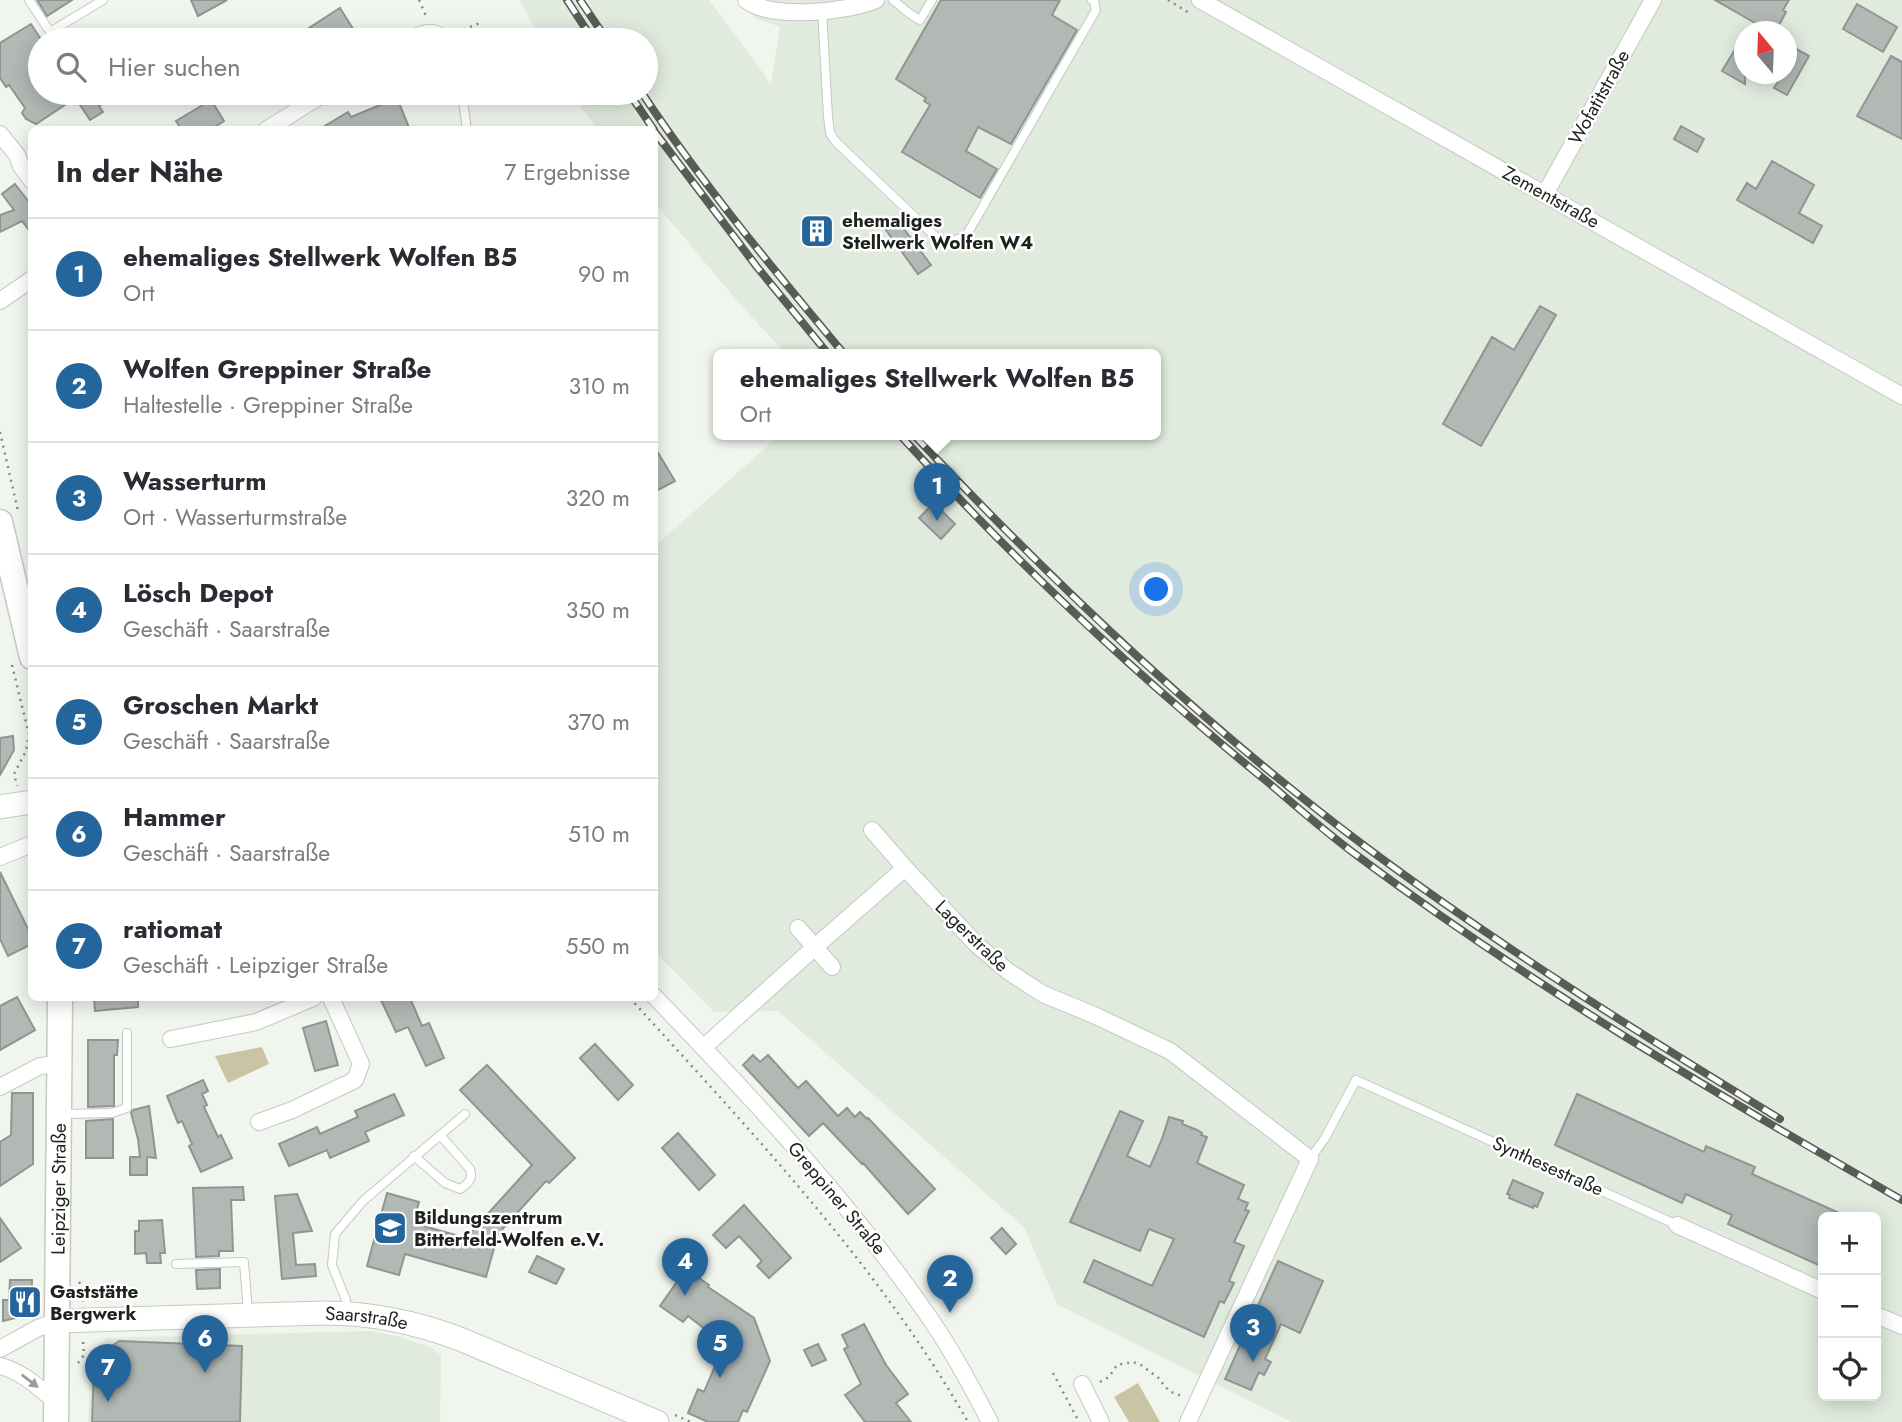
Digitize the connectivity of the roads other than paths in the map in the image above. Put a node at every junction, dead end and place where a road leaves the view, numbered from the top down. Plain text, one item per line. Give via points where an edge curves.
1 (29, 0) edge
2 (103, 0) edge
3 (746, 0) edge
4 (876, 0) edge
5 (893, 0) edge
6 (932, 0) edge
7 (1092, 0) edge
8 (1200, 0) edge
9 (1653, 0) edge
10 (822, 10) junction
11 (47, 28) edge
12 (57, 28) edge
13 (306, 105) edge
14 (464, 105) edge
15 (272, 126) edge
16 (466, 126) edge
17 (0, 134) edge
18 (28, 174) edge
19 (1545, 194) junction
20 (28, 282) edge
21 (0, 301) edge
22 (1902, 396) edge
23 (9, 518) edge
24 (8, 593) edge
25 (21, 659) edge
26 (872, 830) dead end
27 (28, 846) edge
28 (0, 857) edge
29 (905, 868) junction
30 (798, 928) dead end
31 (815, 947) junction
32 (832, 967) dead end
33 (658, 1000) edge
34 (60, 1001) edge
35 (306, 1001) edge
36 (332, 1001) edge
37 (127, 1033) dead end
38 (171, 1039) dead end
39 (704, 1048) junction
40 (59, 1065) junction
41 (0, 1087) edge
42 (59, 1114) junction
43 (465, 1114) dead end
44 (259, 1122) dead end
45 (440, 1135) junction
46 (414, 1156) junction
47 (1310, 1159) junction
48 (1677, 1225) joint
49 (176, 1264) dead end
50 (1818, 1289) edge
51 (347, 1313) junction
52 (248, 1315) junction
53 (1881, 1317) edge
54 (57, 1321) junction
55 (1902, 1326) edge
56 (0, 1349) edge
57 (0, 1366) edge
58 (1083, 1387) road end
59 (56, 1412) edge
60 (657, 1422) edge
61 (990, 1422) edge
62 (1101, 1422) edge
63 (1188, 1422) edge

1 - 11 lane
2 - 12 lane
3 - 10 street via 773,11
4 - 10 street
5 - 6 lane via 920,20
7 - 10 lane via 1096,10 966,236 947,243 831,133
8 - 19 street, Zementstraße
9 - 19 street, Wofatitstraße
13 - 15 street
14 - 16 lane
17 - 18 street
19 - 22 street, Zementstraße
20 - 21 street
23 - 24 main road
24 - 25 main road
26 - 29 street, Lagerstraße
27 - 28 street
29 - 31 street
29 - 47 street, Lagerstraße via 977,945 1009,972 1043,994 1170,1051
30 - 31 street
31 - 32 street
31 - 39 street
33 - 39 street, Greppiner Straße
34 - 40 main road, Leipziger Straße
35 - 38 street via 256,1022
36 - 44 street via 361,1064 355,1080
37 - 42 lane via 127,1108 112,1113
39 - 61 street, Greppiner Straße via 862,1225 933,1322
40 - 41 street via 40,1066
40 - 42 main road, Leipziger Straße
42 - 54 main road, Leipziger Straße
43 - 45 lane
45 - 46 lane
45 - 46 lane via 470,1169 468,1183 460,1189 446,1183
46 - 51 lane via 363,1201 335,1234 332,1265
47 - 48 lane, Synthesestraße via 1356,1080
47 - 63 street
48 - 50 street, Synthesestraße
49 - 52 lane via 244,1262
51 - 52 street, Saarstraße
51 - 60 street, Saarstraße via 431,1328
52 - 54 street, Saarstraße
53 - 55 street
54 - 56 street
54 - 59 main road, Leipziger Straße
57 -> 59 street via 30,1379
58 - 62 street

